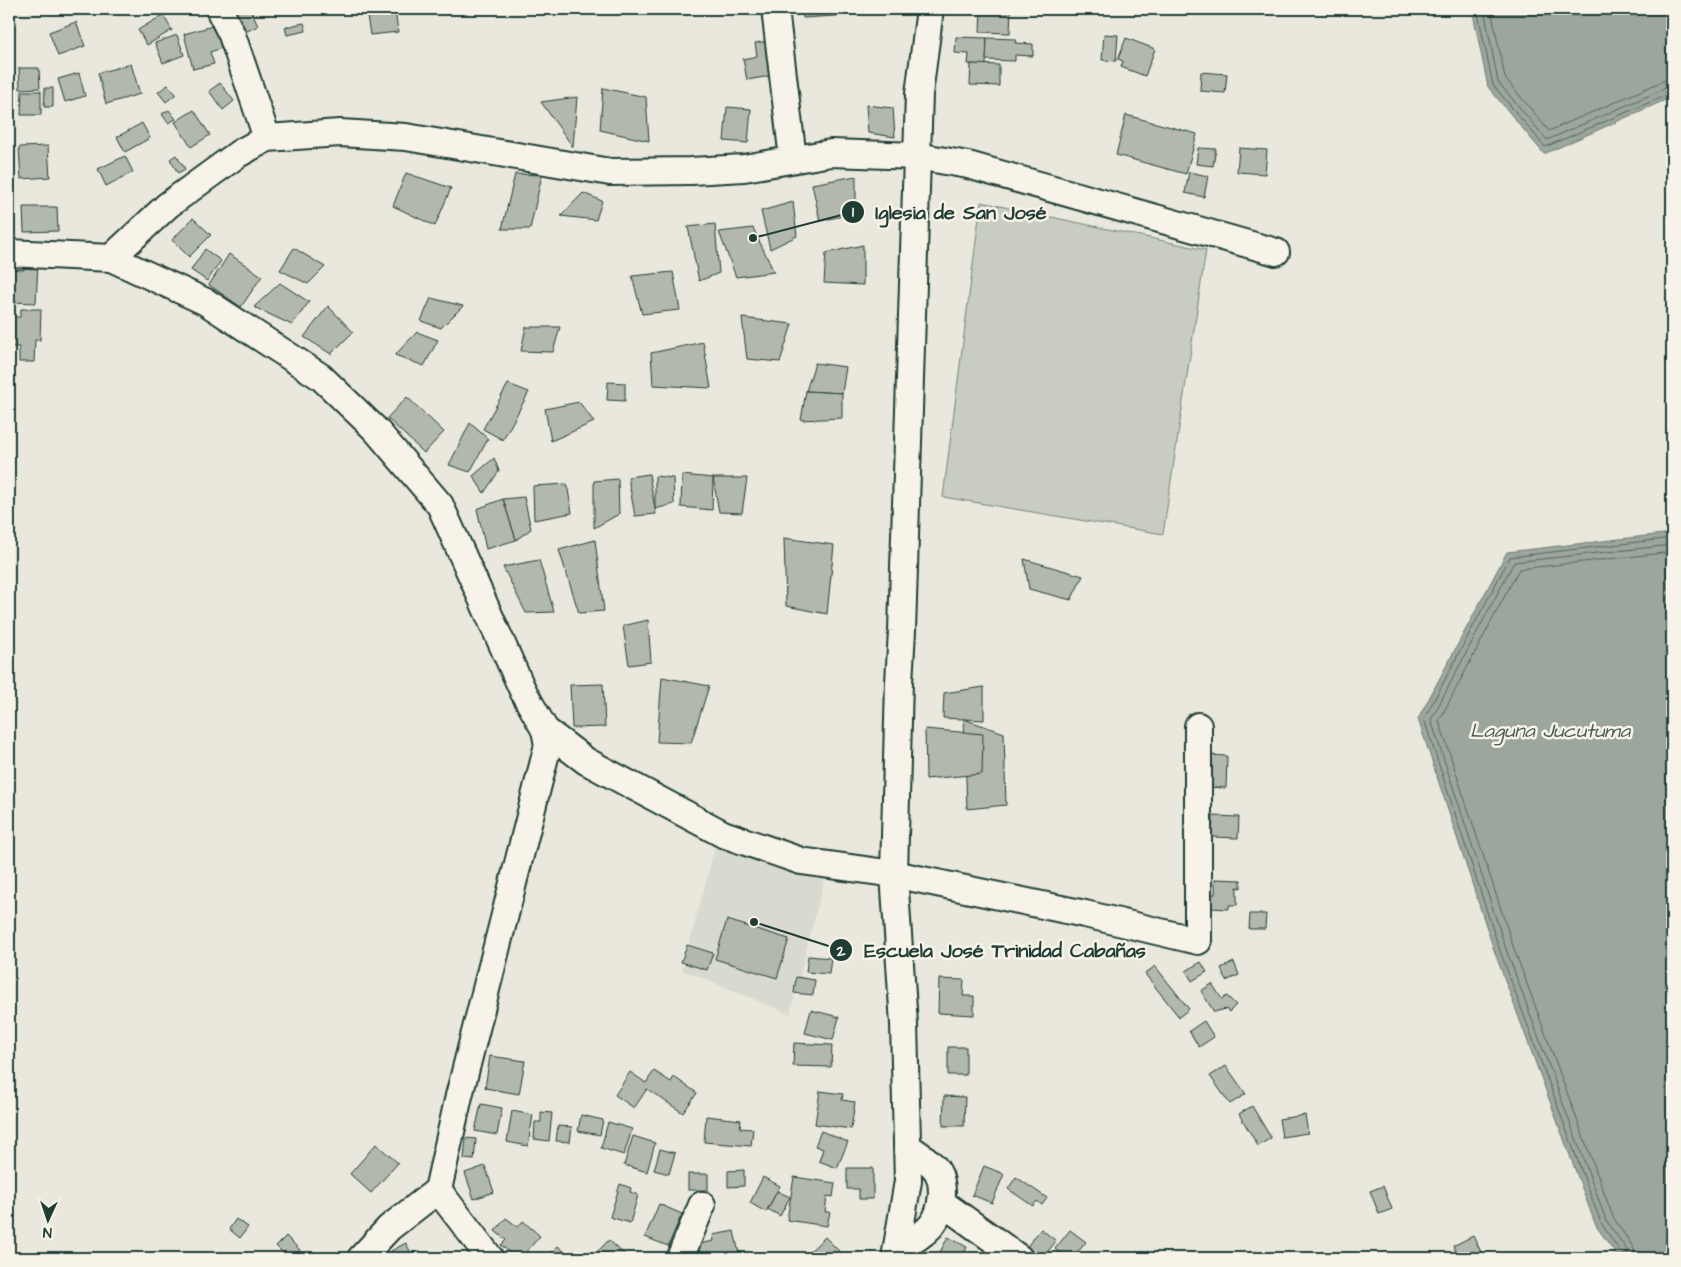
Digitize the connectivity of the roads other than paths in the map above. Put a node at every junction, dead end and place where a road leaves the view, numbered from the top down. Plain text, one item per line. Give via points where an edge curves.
1 (219, 9) edge
2 (775, 9) edge
3 (930, 9) edge
4 (267, 138) junction
5 (917, 156) junction
6 (793, 159) junction
7 (1276, 252) dead end
8 (9, 253) edge
9 (111, 258) junction
10 (1198, 726) dead end
11 (545, 730) junction
12 (894, 874) junction
13 (907, 1146) junction
14 (438, 1190) junction
15 (942, 1202) junction
16 (702, 1205) dead end
17 (896, 1254) edge
18 (361, 1258) edge
19 (490, 1258) edge
20 (680, 1258) edge
21 (1019, 1258) edge

1 - 4 street via 232,35
2 - 6 street
3 - 5 street via 919,94
4 - 6 street via 340,133 406,137 610,172 744,168
4 - 9 street via 238,154 168,205
5 - 6 street via 831,153
5 - 7 street via 968,165
5 - 12 street
8 - 9 street
9 - 11 street via 215,307 321,377 376,430 440,505 523,691
10 - 12 street via 1198,941
11 - 12 street via 586,761 723,834 801,861
11 - 14 street via 548,745 458,1096
12 - 13 street via 904,1024
13 - 15 street via 933,1165 942,1181
13 - 17 street via 908,1182
14 - 18 street via 389,1228
14 - 19 street
15 - 17 street via 938,1218 921,1236
15 - 21 street
16 - 20 street

